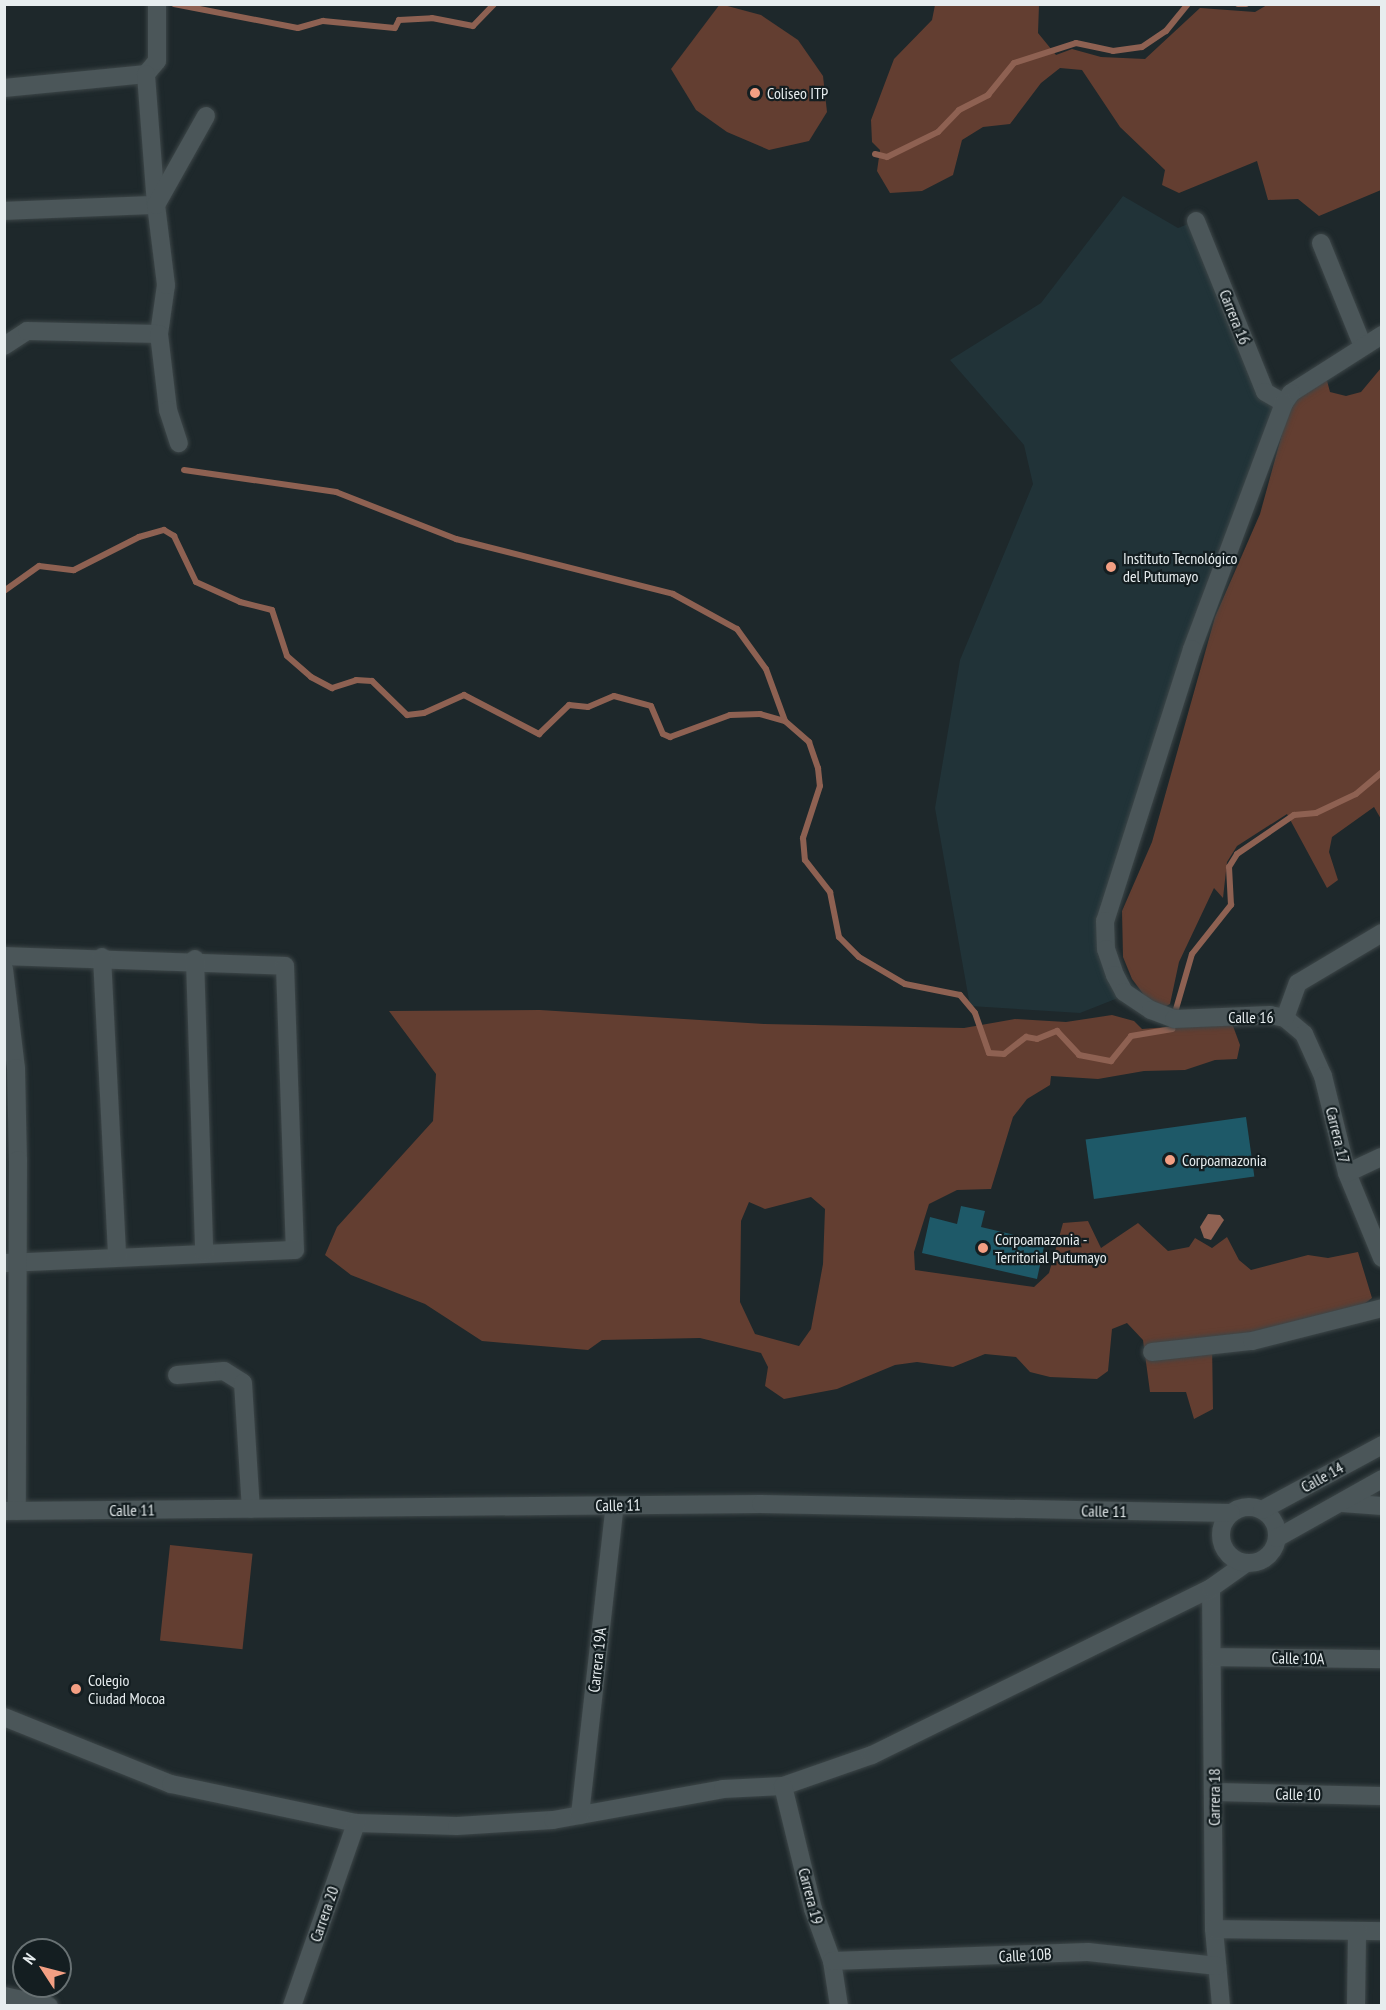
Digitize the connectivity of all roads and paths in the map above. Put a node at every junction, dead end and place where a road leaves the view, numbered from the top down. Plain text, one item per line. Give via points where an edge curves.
1 (157, 4) edge
2 (146, 74) junction
3 (4, 88) edge
4 (206, 116) dead end
5 (156, 205) junction
6 (4, 211) edge
7 (1196, 220) dead end
8 (1321, 243) dead end
9 (159, 334) junction
10 (1382, 335) edge
11 (1362, 344) junction
12 (4, 346) edge
13 (1284, 403) junction
14 (179, 443) dead end
15 (1382, 933) edge
16 (4, 956) edge
17 (102, 957) junction
18 (195, 959) junction
19 (4, 969) edge
20 (1285, 1018) junction
21 (10, 1069) edge
22 (1382, 1157) edge
23 (11, 1160) edge
24 (1347, 1173) junction
25 (204, 1252) junction
26 (117, 1257) junction
27 (1382, 1258) edge
28 (13, 1263) edge
29 (1382, 1308) edge
30 (1152, 1352) dead end
31 (177, 1375) dead end
32 (1382, 1444) edge
33 (1382, 1479) edge
34 (1342, 1503) junction
35 (615, 1505) junction
36 (1382, 1506) edge
37 (251, 1509) junction
38 (1262, 1510) junction
39 (11, 1511) edge
40 (1231, 1513) junction
41 (1277, 1538) junction
42 (1246, 1563) junction
43 (1210, 1588) junction
44 (1214, 1657) junction
45 (1382, 1659) edge
46 (4, 1717) edge
47 (783, 1786) junction
48 (1214, 1792) junction
49 (1382, 1796) edge
50 (580, 1815) junction
51 (356, 1823) junction
52 (1214, 1929) junction
53 (1357, 1931) junction
54 (1382, 1931) edge
55 (832, 1961) junction
56 (1217, 1966) junction
57 (4, 1996) edge
58 (49, 2006) edge
59 (292, 2006) edge
60 (839, 2006) edge
61 (1221, 2006) edge
62 (1356, 2006) edge

1 - 2 street via 157,61
2 - 3 street
2 - 5 street
4 - 5 street
5 - 6 street
5 - 9 street via 166,285
7 - 13 street, Carrera 16 via 1265,392
8 - 11 street
9 - 12 street via 27,331 13,336
9 - 14 street via 168,410
10 - 11 street
11 - 13 street via 1291,393
13 - 20 street, Calle 16 via 1192,649 1106,921 1106,949 1124,992 1174,1019 1270,1015
15 - 20 street, Calle 16 via 1298,983
16 - 17 street
17 - 18 street
17 - 26 street
18 - 25 street
18 - 25 street via 285,966 295,1250
19 - 21 street
20 - 24 street, Carrera 17 via 1304,1034 1318,1061
21 - 23 street
22 - 24 street
23 - 28 street
24 - 27 street, Carrera 17
25 - 26 street
26 - 28 street
28 - 39 street via 19,1364
29 - 30 street via 1252,1341
31 - 37 street via 224,1371 243,1383
32 - 38 street, Calle 14
33 - 34 street, Calle 14
34 - 36 street
34 - 41 street, Calle 14
35 - 37 street, Calle 11
35 - 40 street, Calle 11
35 - 50 street, Carrera 19A
37 - 39 street, Calle 11
38 - 40 street via 1241,1508
38 - 41 street via 1271,1517
40 - 42 street via 1224,1521 1221,1543 1227,1553
41 - 42 street via 1266,1557
42 - 43 street
43 - 44 street, Carrera 18
43 - 47 street via 872,1755
44 - 45 street, Calle 10A
44 - 48 street, Carrera 18
46 - 51 street via 171,1784
47 - 50 street via 723,1789
47 - 55 street, Carrera 19 via 813,1909
48 - 49 street, Calle 10
48 - 52 street, Carrera 18
50 - 51 street via 457,1826
51 - 59 street, Carrera 20
52 - 53 street
52 - 56 street, Carrera 18
53 - 54 street
53 - 62 street
55 - 56 street, Calle 10B via 1088,1952
55 - 60 street, Carrera 19
56 - 61 street, Carrera 18
57 - 58 street

